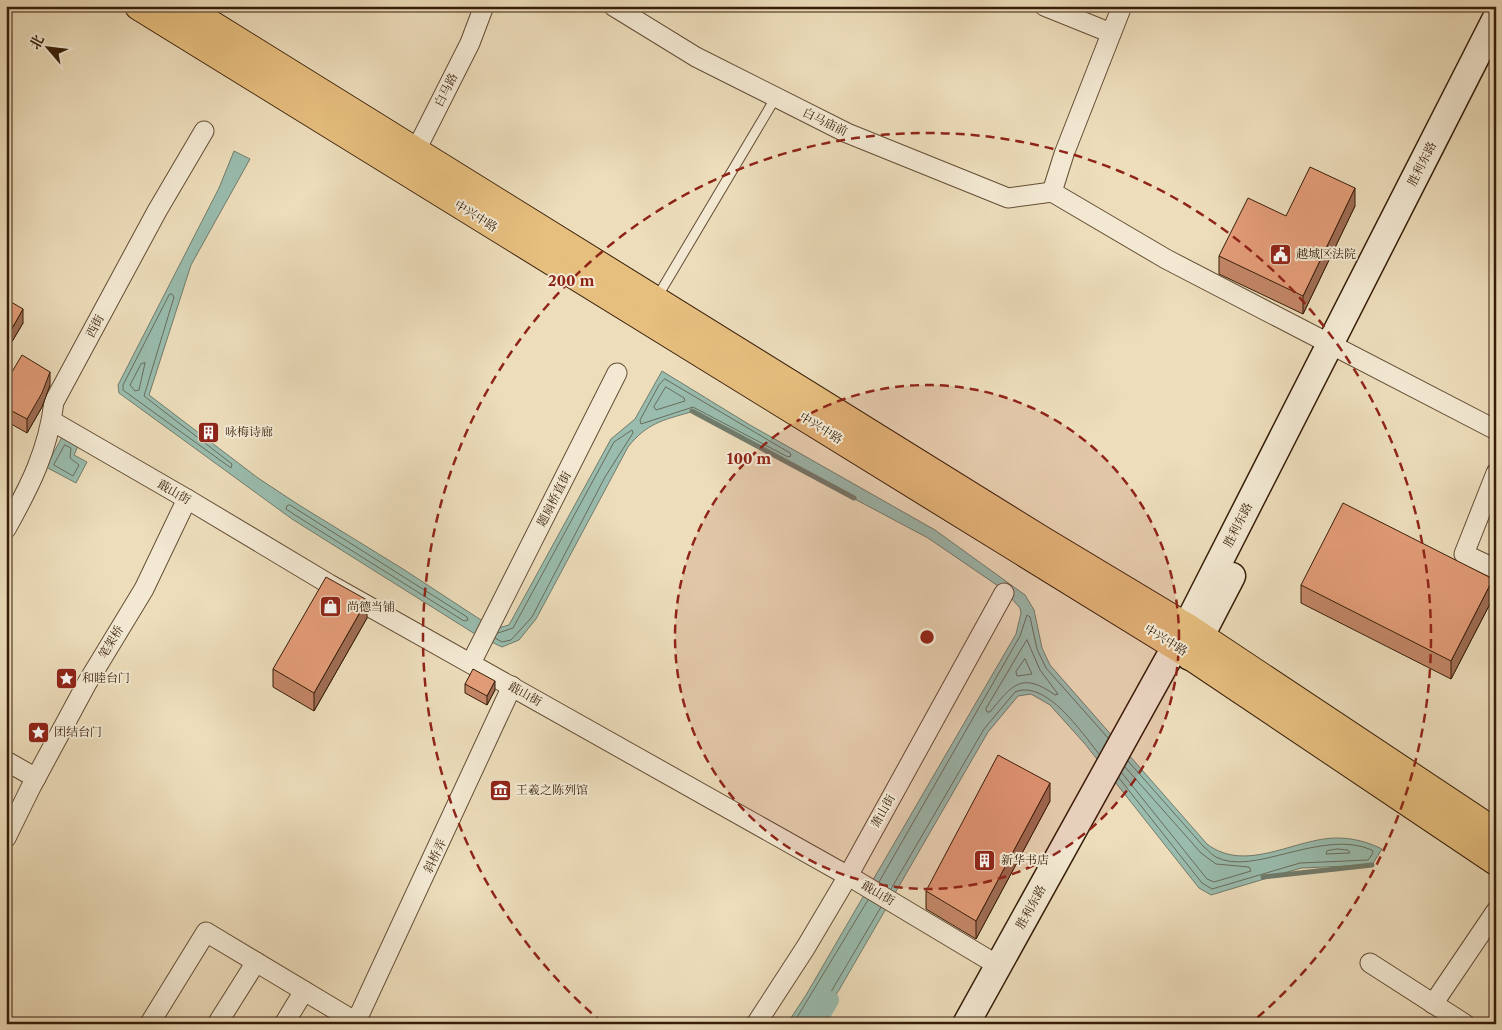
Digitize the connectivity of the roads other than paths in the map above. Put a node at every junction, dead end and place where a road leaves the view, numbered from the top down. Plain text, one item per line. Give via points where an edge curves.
1 (139, 6) edge
2 (180, 6) edge
3 (484, 6) edge
4 (613, 6) edge
5 (1044, 6) edge
6 (1122, 6) edge
7 (1496, 18) edge
8 (1112, 33) junction
9 (1496, 47) edge
10 (776, 97) junction
11 (204, 131) dead end
12 (410, 162) junction
13 (1052, 192) junction
14 (655, 301) junction
15 (1338, 347) junction
16 (617, 373) dead end
17 (52, 421) junction
18 (1496, 430) edge
19 (1496, 473) edge
20 (187, 499) junction
21 (6, 529) edge
22 (1496, 569) edge
23 (1004, 593) dead end
24 (1188, 642) junction
25 (471, 663) junction
26 (512, 686) junction
27 (6, 761) edge
28 (36, 778) junction
29 (1105, 790) junction
30 (1496, 833) edge
31 (6, 837) edge
32 (1496, 862) edge
33 (852, 879) junction
34 (1496, 911) edge
35 (256, 962) junction
36 (1370, 963) dead end
37 (998, 966) junction
38 (304, 991) junction
39 (1433, 1004) junction
40 (150, 1023) edge
41 (356, 1023) edge
42 (218, 1024) edge
43 (284, 1024) edge
44 (756, 1024) edge
45 (966, 1024) edge
46 (984, 1024) edge
47 (1465, 1024) edge

1 - 12 main road, 中兴中路
2 - 12 main road, 中兴中路
3 - 12 street, 白马路 via 470,43
4 - 10 street, 白马庙前 via 696,57
5 - 8 street
6 - 8 street
7 - 15 main road, 胜利东路
8 - 13 street
9 - 15 main road, 胜利东路
10 - 13 street, 白马庙前 via 847,133 1008,198
10 - 14 lane
11 - 17 street, 西街 via 64,382 54,402
12 - 14 main road, 中兴中路
12 - 24 main road, 中兴中路
13 - 15 street via 1166,259
14 - 24 main road, 中兴中路
15 - 18 street
15 - 24 main road, 胜利东路
16 - 25 street, 题扇桥直街
17 - 20 street, 蕺山街
17 - 21 street, 西街 via 50,436 30,486
19 - 22 street via 1464,554
20 - 25 street, 蕺山街 via 328,584
20 - 28 street, 笔架桥 via 144,589 87,683
23 - 33 street, 萧山街
24 - 29 main road, 胜利东路
24 - 30 main road, 中兴中路
24 - 32 main road, 中兴中路
25 - 26 street, 蕺山街
26 - 33 street, 蕺山街
26 - 41 street, 斜桥弄
27 - 28 street
28 - 31 street, 笔架桥
29 - 37 main road, 胜利东路
29 - 46 main road, 胜利东路
33 - 37 street, 蕺山街
33 - 44 street, 萧山街
34 - 39 street
35 - 38 street
35 - 40 street via 206,932
35 - 42 street
36 - 39 street
37 - 45 main road, 胜利东路
38 - 41 street
38 - 43 street
39 - 47 street

